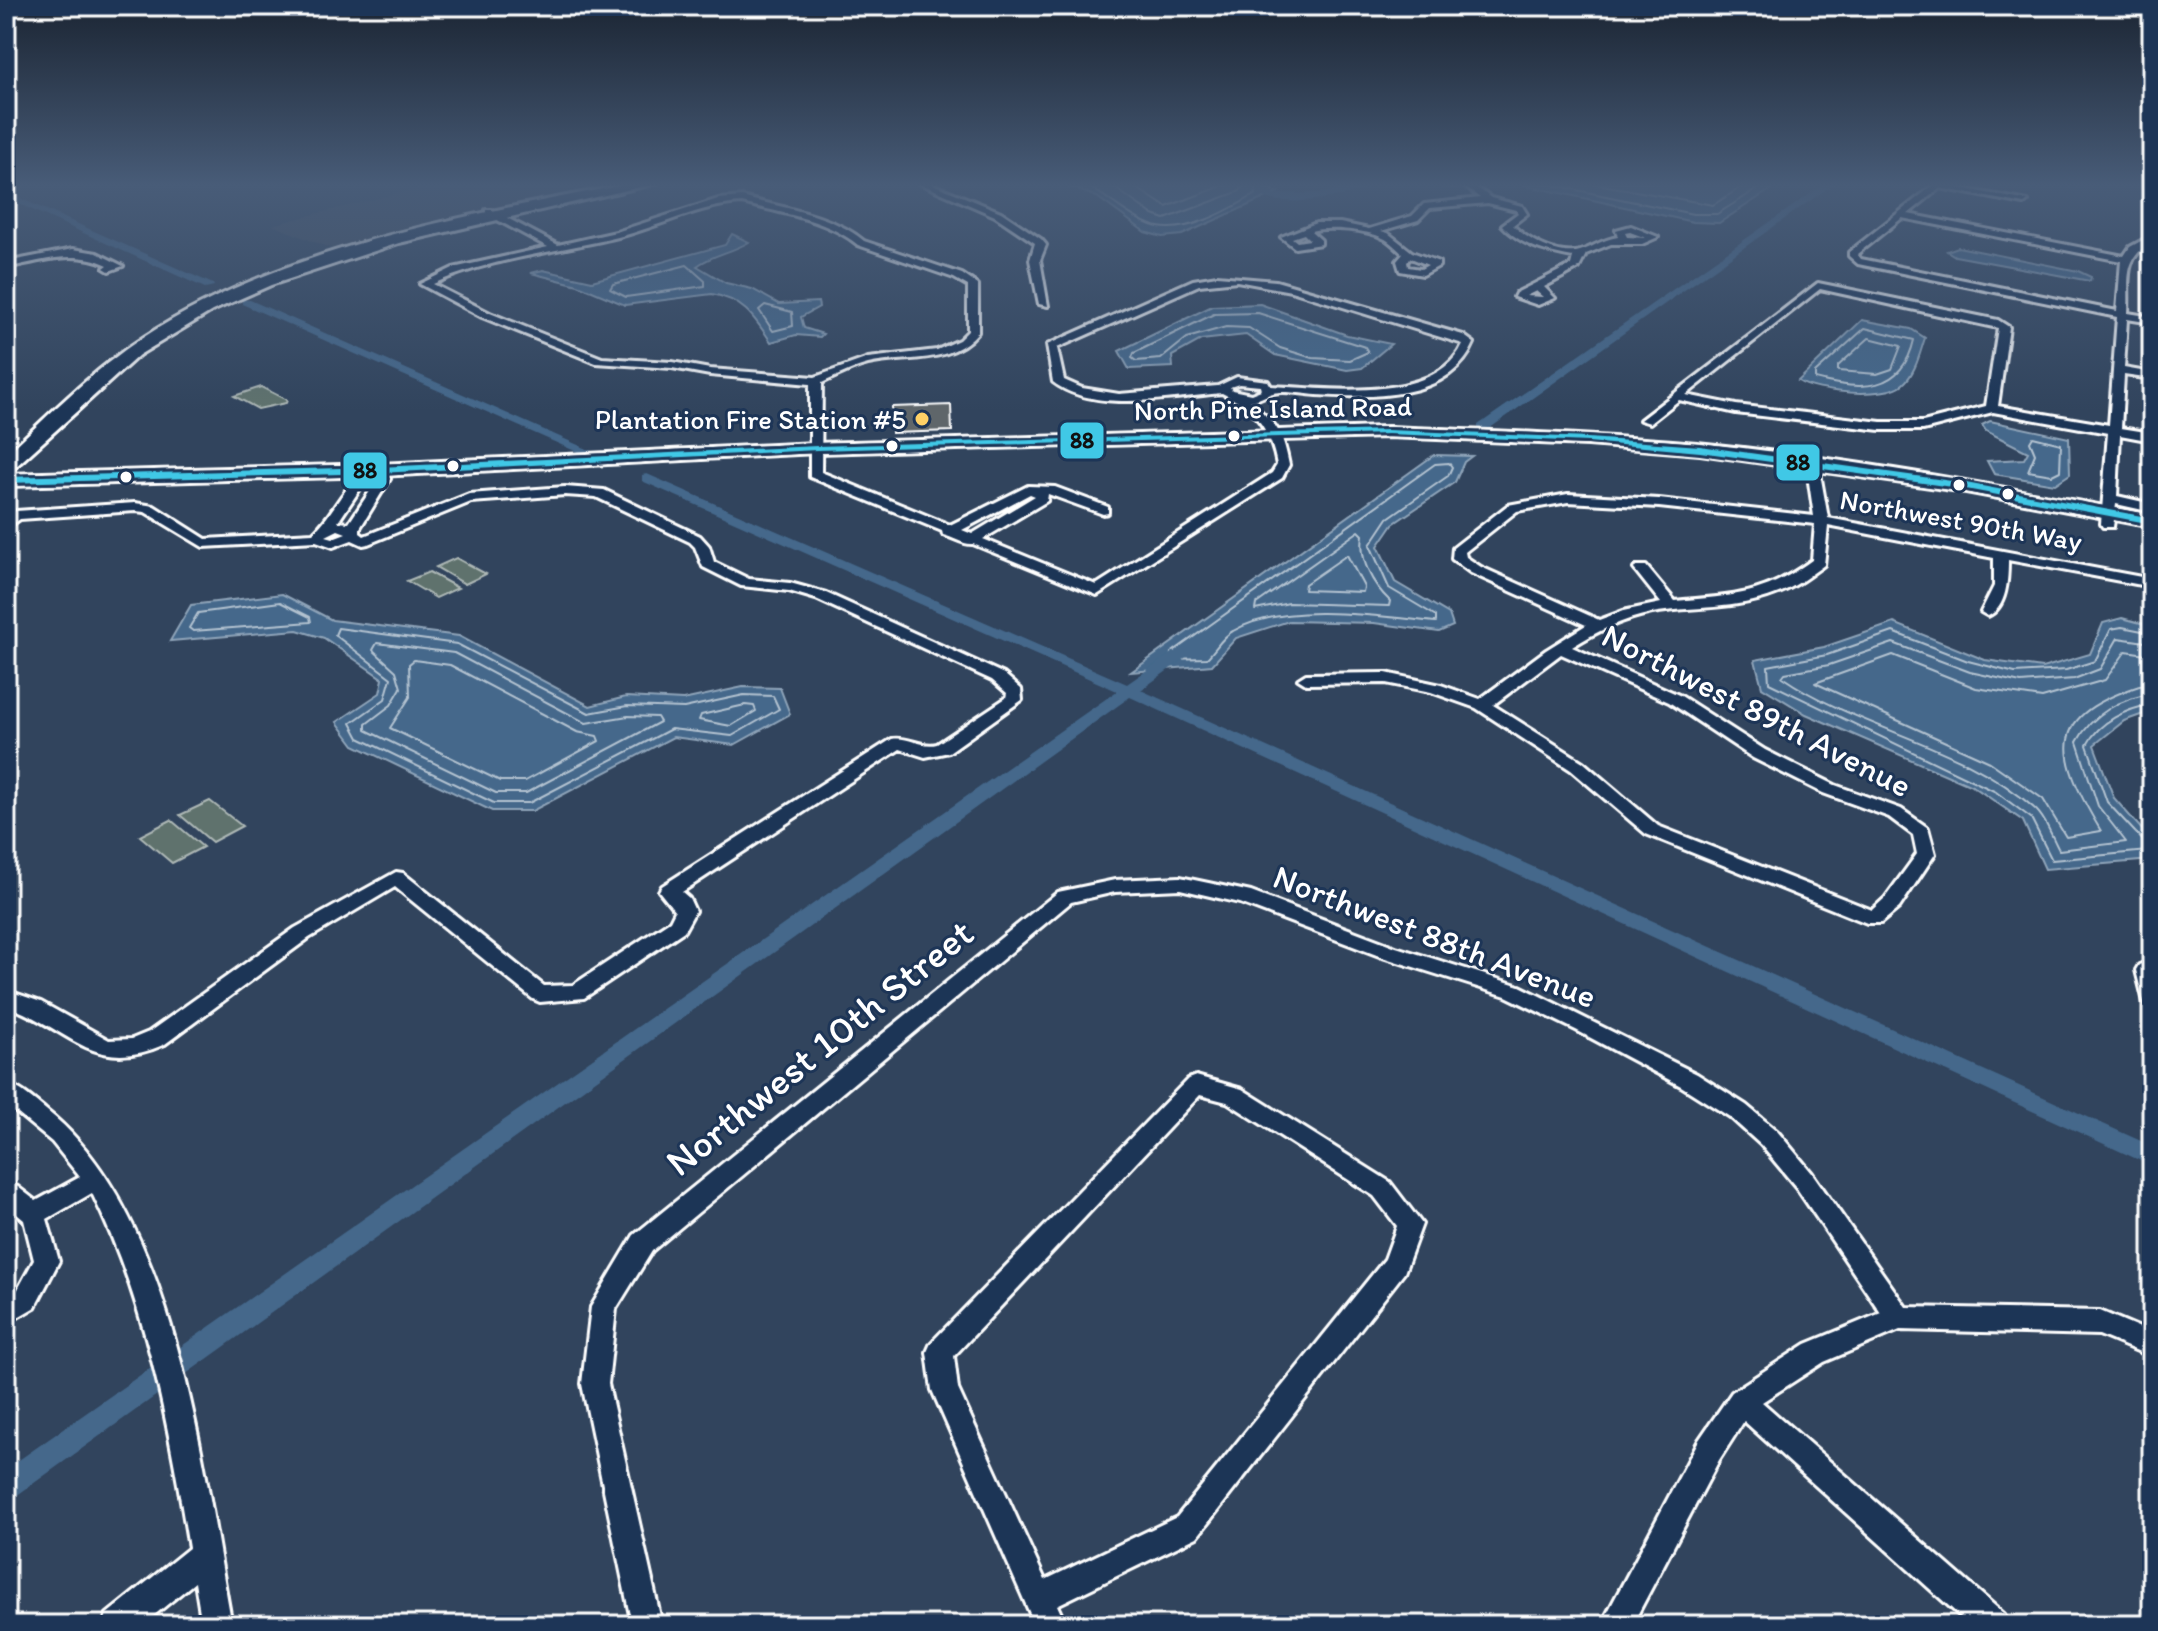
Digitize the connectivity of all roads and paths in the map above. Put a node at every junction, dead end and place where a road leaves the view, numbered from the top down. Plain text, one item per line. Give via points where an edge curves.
1 (40, 259) edge
2 (99, 259) edge
3 (315, 259) edge
4 (338, 259) edge
5 (506, 259) edge
6 (908, 259) edge
7 (1035, 259) edge
8 (1577, 259) edge
9 (1856, 259) edge
10 (2126, 259) edge
11 (6, 265) edge
12 (109, 268) dead end
13 (1537, 286) dead end
14 (1044, 304) dead end
15 (2121, 316) junction
16 (2152, 320) edge
17 (2119, 371) junction
18 (2152, 376) edge
19 (816, 381) junction
20 (1224, 389) junction
21 (1264, 393) junction
22 (1241, 397) junction
23 (1679, 397) junction
24 (1992, 408) junction
25 (1646, 420) dead end
26 (2114, 430) junction
27 (1273, 433) junction
28 (2152, 437) edge
29 (6, 443) edge
30 (816, 455) junction
31 (6, 465) edge
32 (1813, 469) junction
33 (381, 475) junction
34 (6, 480) edge
35 (359, 480) junction
36 (1041, 490) junction
37 (6, 492) edge
38 (2152, 508) edge
39 (1103, 510) dead end
40 (2108, 511) junction
41 (1822, 521) junction
42 (2152, 521) edge
43 (6, 525) edge
44 (353, 531) junction
45 (948, 532) junction
46 (322, 533) junction
47 (2152, 534) edge
48 (970, 541) junction
49 (2001, 553) junction
50 (1641, 569) dead end
51 (2152, 583) edge
52 (1670, 605) junction
53 (1988, 612) dead end
54 (1598, 625) junction
55 (1562, 648) junction
56 (1306, 679) dead end
57 (1482, 705) junction
58 (1115, 886) joint
59 (2149, 968) edge
60 (6, 998) edge
61 (2152, 1001) edge
62 (6, 1092) edge
63 (95, 1180) junction
64 (6, 1191) edge
65 (34, 1214) junction
66 (6, 1312) edge
67 (1899, 1318) junction
68 (2152, 1345) edge
69 (1741, 1401) junction
70 (204, 1555) junction
71 (1038, 1599) junction
72 (118, 1625) edge
73 (217, 1625) edge
74 (647, 1625) edge
75 (1051, 1625) edge
76 (1616, 1625) edge
77 (1993, 1625) edge

1 - 11 street
2 - 12 street via 118,266
3 - 29 main road via 192,306 113,350
4 - 31 main road via 209,307 155,337 111,368
5 - 19 street via 456,270 425,284 600,361
6 - 19 street via 973,285 973,332 937,354 865,362
7 - 14 street
8 - 13 street via 1576,266
9 - 15 street
10 - 15 street
15 - 16 street
15 - 17 street
17 - 18 street
17 - 26 street
19 - 30 street
20 - 21 street via 1227,383 1244,379 1264,383
20 - 21 street via 1121,398 1076,392 1059,382 1051,347 1197,282 1220,277 1282,286 1469,343 1467,352 1449,368 1402,390
20 - 22 street
21 - 22 street
21 - 27 street
22 - 27 street
23 - 24 street via 1881,426 1923,426
23 - 24 street via 1818,286 2004,327
23 - 25 street
24 - 26 street
26 - 28 street
26 - 40 street
27 - 30 main road, North Pine Island Road
27 - 32 main road, North Pine Island Road
27 - 48 street via 1283,465 1277,475 1097,591
30 - 33 main road, North Pine Island Road
30 - 45 street via 815,474
32 - 40 main road, North Pine Island Road
32 - 41 street
33 - 34 main road, North Pine Island Road
33 - 35 main road, North Pine Island Road
33 - 44 street
35 - 37 main road, North Pine Island Road
35 - 46 street
36 - 39 street
36 - 45 street via 1028,490
36 - 48 street via 1042,498
38 - 40 street
40 - 42 main road, North Pine Island Road
40 - 47 main road, North Pine Island Road
41 - 49 street, Northwest 90th Way
41 - 52 street via 1819,562 1794,583 1764,596 1703,606
41 - 54 street, Northwest 90th Way via 1568,498 1513,508 1458,551 1459,559
43 - 46 street via 16,515 135,507 149,509 203,543
44 - 46 street via 333,543
44 - 60 street via 363,541 485,494 593,492 695,539 708,564 746,583 821,596 998,677 1015,692 1009,706 943,748 925,752 898,743 669,891 685,911 677,926 577,993 540,994 396,878 302,933 139,1047 104,1047 34,1007
45 - 48 street
49 - 51 street, Northwest 90th Way
49 - 53 street via 2001,586
50 - 52 street
52 - 54 street
54 - 55 street
55 - 57 street
55 - 57 street, Northwest 89th Avenue via 1675,699 1759,754 1829,789 1895,813 1922,832 1926,854 1892,903 1874,918 1652,830 1577,766
56 - 57 street via 1386,678
58 - 67 street, Northwest 88th Avenue via 1180,883 1244,897 1389,952 1513,991 1689,1080 1769,1138
58 - 74 street, Northwest 10th Street via 1065,897 643,1243 604,1307 595,1384
59 - 61 street
62 - 63 street via 68,1143
63 - 65 street
63 - 70 street via 116,1217 151,1310 175,1400
64 - 65 street
65 - 66 street via 47,1261 26,1299
67 - 68 street via 2100,1323
67 - 69 street via 1815,1353
69 - 76 street via 1709,1450
69 - 77 street
70 - 72 street
70 - 73 street
71 - 71 street via 1187,1527 1395,1265 1410,1224 1382,1189 1234,1095 1196,1085 940,1352 945,1390
71 - 75 street

